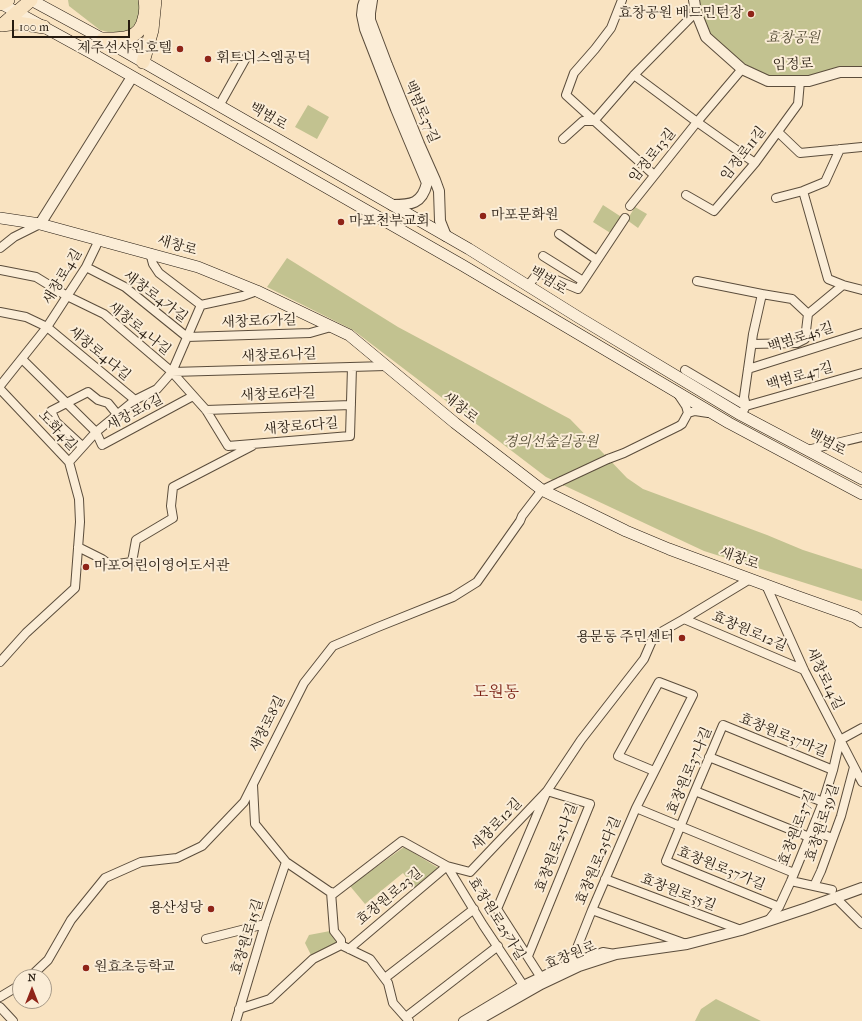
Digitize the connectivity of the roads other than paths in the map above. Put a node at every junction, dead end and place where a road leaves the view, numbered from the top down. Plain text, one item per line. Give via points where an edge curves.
1 (31, 0) edge
2 (145, 0) edge
3 (155, 0) edge
4 (365, 0) edge
5 (372, 0) edge
6 (622, 0) edge
7 (694, 0) edge
8 (8, 5) edge
9 (696, 12) junction
10 (1, 27) edge
11 (44, 27) junction
12 (103, 39) junction
13 (247, 56) dead end
14 (143, 62) junction
15 (742, 69) junction
16 (862, 72) edge
17 (634, 75) junction
18 (132, 77) junction
19 (800, 81) junction
20 (219, 106) junction
21 (594, 121) junction
22 (697, 122) junction
23 (778, 132) junction
24 (563, 139) dead end
25 (862, 147) edge
26 (840, 149) junction
27 (302, 153) junction
28 (755, 163) junction
29 (294, 169) junction
30 (654, 175) junction
31 (803, 191) junction
32 (686, 195) dead end
33 (776, 198) dead end
34 (392, 205) junction
35 (630, 206) dead end
36 (0, 218) edge
37 (625, 218) dead end
38 (40, 224) junction
39 (559, 234) dead end
40 (446, 236) junction
41 (99, 240) junction
42 (0, 248) edge
43 (469, 249) junction
44 (150, 253) junction
45 (543, 256) dead end
46 (597, 260) junction
47 (462, 265) junction
48 (86, 267) junction
49 (0, 270) edge
50 (583, 281) junction
51 (697, 281) dead end
52 (843, 285) junction
53 (528, 286) junction
54 (257, 290) junction
55 (862, 290) edge
56 (762, 294) junction
57 (68, 296) junction
58 (201, 305) junction
59 (0, 312) edge
60 (808, 314) junction
61 (47, 327) junction
62 (331, 327) junction
63 (862, 333) edge
64 (187, 337) junction
65 (752, 344) junction
66 (22, 359) junction
67 (386, 366) junction
68 (352, 367) junction
69 (748, 369) junction
70 (685, 370) dead end
71 (172, 372) junction
72 (862, 373) edge
73 (0, 387) edge
74 (677, 393) junction
75 (193, 396) junction
76 (135, 400) junction
77 (66, 403) junction
78 (351, 405) junction
79 (206, 410) junction
80 (744, 411) junction
81 (688, 413) junction
82 (712, 413) junction
83 (117, 414) junction
84 (729, 423) junction
85 (96, 432) junction
86 (862, 437) edge
87 (257, 443) junction
88 (82, 446) junction
89 (807, 450) junction
90 (69, 462) junction
91 (862, 479) edge
92 (542, 490) junction
93 (862, 494) edge
94 (78, 547) junction
95 (750, 579) junction
96 (766, 585) junction
97 (684, 619) junction
98 (862, 622) edge
99 (0, 662) edge
100 (804, 670) junction
101 (724, 726) joint
102 (862, 728) edge
103 (840, 740) junction
104 (709, 756) junction
105 (854, 767) junction
106 (833, 770) junction
107 (654, 771) junction
108 (862, 782) edge
109 (252, 785) junction
110 (547, 791) junction
111 (695, 791) junction
112 (823, 802) junction
113 (636, 808) junction
114 (681, 826) junction
115 (810, 834) junction
116 (833, 838) junction
117 (286, 862) junction
118 (447, 866) junction
119 (794, 873) junction
120 (605, 879) junction
121 (791, 881) junction
122 (814, 886) junction
123 (860, 891) edge
124 (331, 892) junction
125 (834, 894) junction
126 (778, 907) junction
127 (474, 909) junction
128 (592, 910) junction
129 (768, 922) junction
130 (265, 924) junction
131 (862, 924) edge
132 (741, 930) junction
133 (206, 939) dead end
134 (687, 944) junction
135 (340, 946) junction
136 (498, 946) junction
137 (348, 949) junction
138 (616, 954) junction
139 (528, 956) junction
140 (571, 963) junction
141 (38, 969) edge
142 (540, 976) junction
143 (385, 978) junction
144 (522, 985) junction
145 (12, 990) edge
146 (0, 998) edge
147 (0, 1008) edge
148 (239, 1009) junction
149 (407, 1019) edge
150 (479, 1020) edge
151 (13, 1021) edge
152 (236, 1021) edge
153 (462, 1021) edge

1 - 8 main road
1 - 12 main road, 백범로
2 - 12 main road via 143,24 138,32 119,39
3 - 14 main road via 152,30
4 - 34 street, 백범로37길 via 362,15 365,29 427,184 425,192 418,200 408,205
5 - 40 street, 백범로37길 via 370,20 435,180 440,222
6 - 21 street via 611,28 574,73 566,95
7 - 9 street, 임정로
8 - 10 main road
8 - 11 main road, 백범로
9 - 15 street, 임정로 via 706,37
9 - 17 street
10 - 11 main road via 17,23
11 - 18 main road, 백범로
12 - 14 main road, 백범로
13 - 20 street
14 - 20 main road, 백범로
15 - 19 street, 임정로 via 768,81
15 - 22 street, 임정로13길
16 - 19 street, 임정로 via 840,72
17 - 21 street
17 - 22 street
18 - 29 main road, 백범로
18 - 38 street
19 - 23 street, 임정로11길 via 798,104
20 - 27 main road, 백범로
21 - 24 street via 584,121
21 - 30 street
22 - 28 street
22 - 30 street, 임정로13길
23 - 26 street via 800,153
23 - 28 street, 임정로11길
25 - 26 street
26 - 31 street via 825,182
27 - 29 main road via 307,163 303,168
27 - 34 main road, 백범로
28 - 32 street, 임정로11길 via 714,211
29 - 47 main road, 백범로
30 - 35 street, 임정로13길
31 - 33 street
31 - 52 street via 828,279
34 - 40 main road, 백범로
36 - 38 main road, 새창로
37 - 46 street
38 - 41 main road, 새창로
38 - 42 street via 14,237
39 - 46 street
40 - 43 main road, 백범로
41 - 44 main road, 새창로
41 - 48 street, 새창로4길
43 - 47 main road via 474,258 471,264
43 - 53 main road, 백범로
44 - 54 main road, 새창로 via 198,267
44 - 58 street via 159,273
45 - 50 street
46 - 50 street
47 - 74 main road, 백범로
48 - 57 street, 새창로4길
48 - 64 street, 새창로4가길 via 125,287
49 - 57 street, 새창로4나길 via 36,277
50 - 53 street via 578,289 537,274
51 - 56 street, 백범로45길
52 - 55 street
52 - 60 street, 백범로45길
53 - 80 main road, 백범로
54 - 58 street via 243,296
54 - 62 main road, 새창로
56 - 60 street, 백범로45길 via 792,299
56 - 65 street, 백범로45길
57 - 61 street, 새창로4길
57 - 71 street, 새창로4나길 via 104,314
58 - 64 street
59 - 61 street, 새창로4길 via 26,317
60 - 65 street, 백범로45길 via 805,338 797,343
61 - 66 street, 새창로4길
61 - 76 street, 새창로4다길
62 - 64 street, 새창로6가길 via 310,333
62 - 67 main road, 새창로 via 349,335
63 - 69 street, 백범로45길
64 - 71 street
65 - 69 street, 백범로45길
66 - 73 street, 새창로4길
66 - 77 street
67 - 68 street, 새창로6나길
67 - 92 main road, 새창로
68 - 71 street, 새창로6나길
68 - 78 street, 새창로6다길
69 - 80 street, 백범로45길
70 - 80 street
71 - 75 street, 새창로6다길
71 - 76 street via 157,388
72 - 80 street, 백범로47길
73 - 90 street, 도화4길
74 - 81 street, 백범로
74 - 82 main road, 백범로
75 - 79 street, 새창로6다길
75 - 85 street, 새창로6길 via 102,445
76 - 83 street
77 - 83 street, 새창로6길 via 88,392 98,400 108,403
77 - 85 street
77 - 88 street via 51,411 56,422
78 - 79 street, 새창로6라길
78 - 87 street, 새창로6다길 via 350,436
79 - 87 street, 새창로6다길 via 228,446
80 - 84 main road via 739,420
80 - 89 main road, 백범로
81 - 82 street, 백범로
81 - 92 street, bridge via 679,426
82 - 84 main road, 백범로
83 - 85 street
84 - 93 main road, 백범로
85 - 88 street
86 - 89 street
87 - 94 street, 새창로6다길 via 173,487 173,518 136,540 132,562 110,566 102,558
88 - 90 street
89 - 91 main road, 백범로
90 - 94 street, 도화4길 via 79,499
92 - 95 main road, 새창로 via 626,531
92 - 109 street, 새창로8길 via 477,582 453,597 333,646 304,682
94 - 99 street, 도화4길 via 74,588 26,632
95 - 96 main road, 새창로
95 - 97 street, 새창로12길
96 - 98 main road, 새창로 via 855,617
96 - 100 street, 새창로14길
97 - 100 street, 효창원로12길
97 - 110 street, 새창로12길 via 654,636 644,659 581,740
100 - 103 street, 새창로14길
101 - 104 street, 효창원로37나길
101 - 106 street, 효창원로37마길
102 - 103 street
103 - 105 street, 새창로14길
103 - 106 street, 효창원로37길
104 - 111 street, 효창원로37나길
104 - 112 street
105 - 108 street, 새창로14길
105 - 116 street, 효창원로39길
106 - 112 street, 효창원로37길
107 - 107 street, 효창원로25다길 via 693,695 659,682 618,756
107 - 113 street, 효창원로25다길
109 - 117 street via 255,824
109 - 141 street, 새창로8길 via 244,802 202,846 177,858 141,862 105,878 71,920 48,960
110 - 118 street, 새창로12길 via 470,872
110 - 139 street via 497,909
110 - 139 street, 효창원로25나길 via 590,804
111 - 114 street, 효창원로37나길
111 - 115 street
112 - 115 street, 효창원로37길
113 - 114 street, 효창원로37나길
113 - 120 street, 효창원로25다길
114 - 119 street, 효창원로37나길
114 - 126 street, 효창원로37가길 via 666,861
115 - 116 street
115 - 119 street, 효창원로37길
116 - 122 street, 효창원로39길
117 - 124 street
117 - 130 street, 효창원로15길
118 - 124 street, 새창로12길 via 402,841 333,894
118 - 127 street, 효창원로25가길
118 - 137 street, 효창원로23길
119 - 121 street, 효창원로37길
120 - 128 street, 효창원로25다길
120 - 132 street, 효창원로35길
121 - 122 street
121 - 126 street, 효창원로37길
122 - 125 street
123 - 125 street, 효창원로
124 - 135 street via 334,931 342,940
125 - 129 street, 효창원로
125 - 131 street
126 - 129 street, 효창원로37길
127 - 136 street, 효창원로25가길
127 - 143 street
128 - 134 street
128 - 140 street, 효창원로25다길
129 - 132 street, 효창원로
130 - 133 street
130 - 148 street, 효창원로15길
132 - 134 street, 효창원로
134 - 138 street, 효창원로
135 - 137 street
135 - 148 street via 313,958 270,999
136 - 144 street, 효창원로25가길
136 - 149 street
137 - 143 street via 370,958
138 - 140 street via 604,952
138 - 150 street, 효창원로 via 579,966 541,984
139 - 142 street
140 - 142 street
142 - 144 street
143 - 149 street via 393,1003
144 - 153 street
145 - 146 street
147 - 151 street
148 - 152 street, 효창원로15길

